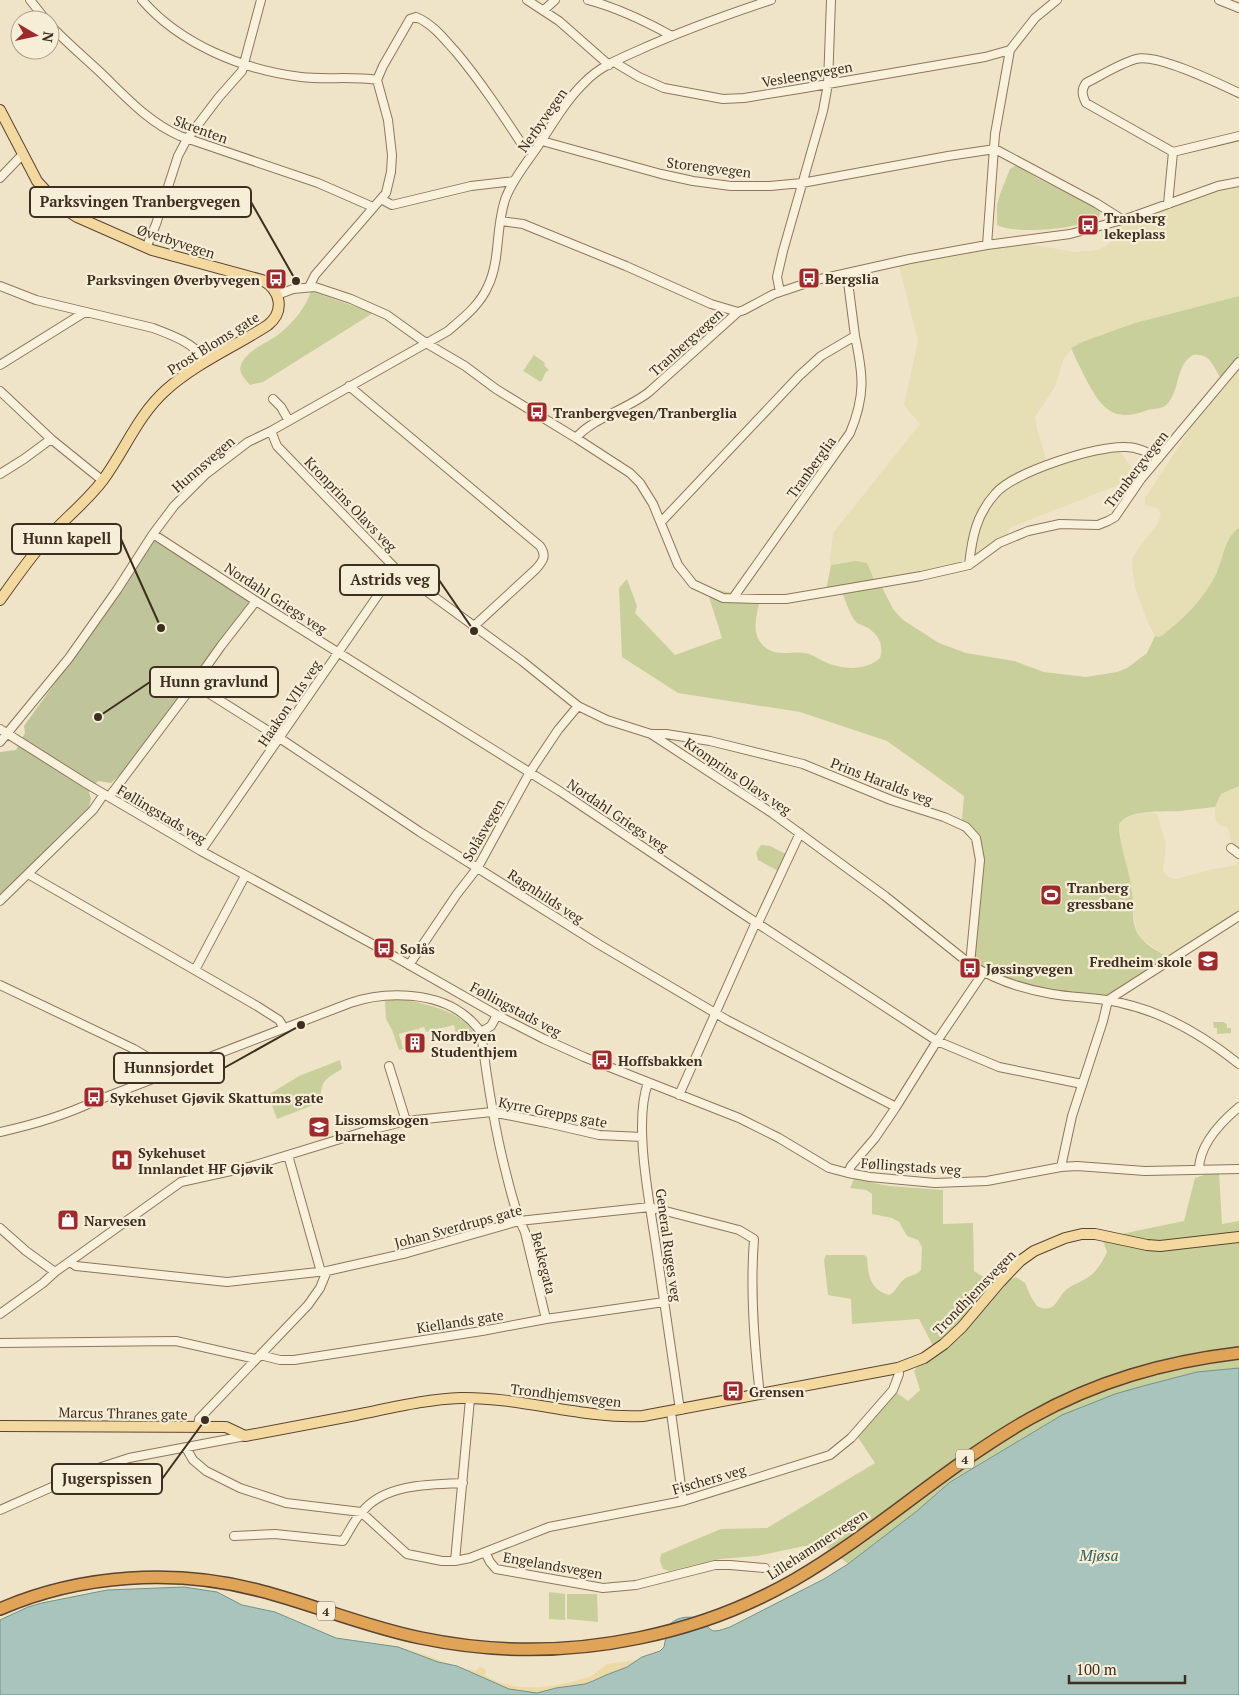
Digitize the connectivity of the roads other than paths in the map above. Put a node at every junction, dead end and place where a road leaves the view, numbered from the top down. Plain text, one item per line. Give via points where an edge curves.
1 (30, 0) edge
2 (142, 0) edge
3 (261, 0) edge
4 (527, 0) edge
5 (555, 0) edge
6 (588, 0) edge
7 (772, 0) edge
8 (832, 0) edge
9 (1057, 0) edge
10 (1219, 0) edge
11 (1239, 8) edge
12 (38, 10) edge
13 (544, 10) junction
14 (60, 34) edge
15 (672, 36) junction
16 (1010, 50) junction
17 (611, 63) junction
18 (244, 64) junction
19 (377, 80) junction
20 (828, 84) junction
21 (1239, 93) edge
22 (0, 110) edge
23 (1239, 136) edge
24 (187, 138) junction
25 (542, 141) junction
26 (995, 149) junction
27 (1173, 152) junction
28 (534, 153) junction
29 (23, 154) junction
30 (0, 178) edge
31 (514, 181) junction
32 (1239, 182) edge
33 (802, 184) junction
34 (381, 199) junction
35 (1168, 204) junction
36 (373, 207) junction
37 (1123, 220) junction
38 (501, 221) junction
39 (987, 246) junction
40 (146, 248) junction
41 (847, 274) junction
42 (0, 286) edge
43 (309, 287) junction
44 (780, 292) junction
45 (277, 295) junction
46 (85, 312) junction
47 (738, 312) junction
48 (854, 336) junction
49 (426, 343) junction
50 (206, 361) junction
51 (1239, 362) edge
52 (0, 365) edge
53 (349, 386) junction
54 (0, 392) edge
55 (273, 398) dead end
56 (288, 421) junction
57 (271, 431) junction
58 (576, 438) junction
59 (51, 439) junction
60 (1159, 458) junction
61 (0, 474) edge
62 (103, 481) junction
63 (662, 521) junction
64 (153, 534) junction
65 (969, 565) junction
66 (396, 569) junction
67 (733, 598) junction
68 (0, 600) edge
69 (256, 601) junction
70 (473, 627) junction
71 (339, 653) junction
72 (194, 684) junction
73 (578, 706) junction
74 (3, 731) edge
75 (651, 734) junction
76 (280, 738) junction
77 (0, 742) edge
78 (530, 772) junction
79 (106, 795) junction
80 (800, 833) junction
81 (1231, 848) dead end
82 (201, 851) junction
83 (1239, 854) edge
84 (478, 867) junction
85 (28, 874) junction
86 (245, 876) junction
87 (0, 902) edge
88 (1239, 916) edge
89 (757, 923) junction
90 (970, 964) junction
91 (409, 966) junction
92 (195, 970) junction
93 (983, 973) junction
94 (0, 985) edge
95 (1108, 1000) junction
96 (716, 1014) junction
97 (497, 1015) junction
98 (284, 1028) junction
99 (481, 1032) junction
100 (937, 1041) junction
101 (1239, 1064) edge
102 (389, 1066) dead end
103 (168, 1073) junction
104 (648, 1083) junction
105 (1082, 1084) junction
106 (679, 1095) junction
107 (896, 1107) junction
108 (1239, 1107) edge
109 (492, 1112) junction
110 (406, 1121) junction
111 (0, 1132) edge
112 (642, 1137) junction
113 (288, 1154) junction
114 (1061, 1167) junction
115 (1239, 1169) edge
116 (1199, 1170) junction
117 (848, 1173) junction
118 (650, 1207) junction
119 (519, 1220) junction
120 (0, 1228) edge
121 (1239, 1237) edge
122 (70, 1262) junction
123 (55, 1272) junction
124 (324, 1272) junction
125 (664, 1302) junction
126 (0, 1314) edge
127 (546, 1319) junction
128 (0, 1343) edge
129 (1239, 1353) edge
130 (258, 1357) junction
131 (898, 1368) junction
132 (760, 1396) junction
133 (470, 1398) junction
134 (676, 1411) junction
135 (0, 1426) edge
136 (198, 1428) junction
137 (244, 1436) junction
138 (186, 1448) junction
139 (463, 1482) junction
140 (683, 1501) junction
141 (0, 1510) edge
142 (361, 1512) junction
143 (234, 1536) dead end
144 (485, 1552) junction
145 (455, 1561) junction
146 (765, 1568) dead end
147 (0, 1609) edge

1 - 12 street
2 - 18 street via 162,21 186,38
3 - 18 street
4 - 13 street, Vesleengvegen
5 - 13 street
6 - 15 street via 608,5
7 - 15 street, Nerbyvegen
8 - 20 street
9 - 16 street via 1035,18
10 - 11 street
13 - 17 street, Vesleengvegen
14 - 24 street, Skrenten via 150,119 164,129
15 - 17 street, Nerbyvegen
16 - 20 street, Vesleengvegen
16 - 26 street
17 - 20 street, Vesleengvegen via 664,88 723,99
17 - 25 street, Nerbyvegen via 585,81
18 - 19 street via 302,77
18 - 24 street via 242,71
19 - 28 street via 410,19 416,17 430,25 472,71 519,146
19 - 34 street via 388,120 392,155 386,194
20 - 33 street
21 - 27 street via 1146,58 1136,59 1086,83 1082,96 1086,103
22 - 29 main road, Øverbyvegen
23 - 27 street
24 - 36 street, Skrenten via 318,183
24 - 40 street
25 - 28 street, Nerbyvegen
25 - 33 street, Storengvegen via 693,181 731,186
26 - 33 street, Storengvegen
26 - 37 street
26 - 39 street
27 - 35 street
28 - 31 street, Nerbyvegen
29 - 30 street
29 - 40 main road, Øverbyvegen via 37,181 58,204 78,217
31 - 34 street via 471,186 392,205
31 - 38 street, Nerbyvegen via 506,197
32 - 35 street, Tranbergvegen
33 - 44 street via 777,278
34 - 36 street
35 - 37 street, Tranbergvegen
36 - 43 street via 315,275
37 - 39 street, Tranbergvegen via 1070,234
38 - 47 street via 523,224
38 - 49 street, Nerbyvegen via 494,270 482,298 448,331
39 - 41 street, Tranbergvegen via 884,264
40 - 45 main road, Øverbyvegen via 262,280
41 - 44 street, Tranbergvegen
41 - 48 street, Tranberglia
42 - 46 street via 36,300
43 - 45 street
43 - 49 street via 320,288 387,314
44 - 47 street, Tranbergvegen
45 - 50 main road, Prost Bloms gate via 278,311 272,322
46 - 50 street via 170,334 198,350
46 - 52 street
47 - 58 street, Tranbergvegen via 637,402 583,429
48 - 63 street via 821,356 799,376
48 - 67 street, Tranberglia via 862,389 858,415 850,433
49 - 53 street, Hunnsvegen
49 - 58 street
50 - 62 main road, Prost Bloms gate via 177,380 153,403
51 - 60 street, Tranbergvegen
53 - 56 street, Hunnsvegen
53 - 70 street via 544,552 543,560 536,569
54 - 59 street
55 - 56 street
56 - 57 street, Hunnsvegen
57 - 64 street, Hunnsvegen via 248,442 206,474 174,506
57 - 66 street, Kronprins Olavs veg via 277,446
58 - 63 street via 630,473 640,483
59 - 61 street
59 - 62 street
60 - 65 street, Tranbergvegen via 1116,517 1098,525 1060,524 1028,531 998,544
60 - 65 street via 1126,446 1058,460 1016,478 995,493 981,516 973,533
62 - 68 main road, Prost Bloms gate via 44,541
63 - 67 street via 678,565 693,584 723,598
64 - 69 street, Nordahl Griegs veg
64 - 74 street, Hunnsvegen via 69,658
65 - 67 street via 786,599
66 - 70 street, Kronprins Olavs veg
66 - 71 street, Haakon VIIs veg
69 - 71 street, Nordahl Griegs veg
69 - 72 street
70 - 73 street, Kronprins Olavs veg
71 - 76 street, Haakon VIIs veg
71 - 78 street, Nordahl Griegs veg
72 - 76 street, Ragnhilds veg
72 - 79 street
73 - 75 street, Kronprins Olavs veg via 607,720
73 - 78 street, Solåsvegen
74 - 77 street, Hunnsvegen
74 - 79 street, Føllingstads veg
75 - 80 street, Kronprins Olavs veg
75 - 90 street, Prins Haralds veg via 710,741 803,764 966,827 976,838 980,860
76 - 82 street, Haakon VIIs veg
76 - 84 street, Ragnhilds veg
78 - 84 street, Solåsvegen
78 - 89 street, Nordahl Griegs veg
79 - 82 street, Føllingstads veg
79 - 85 street
80 - 89 street
80 - 90 street, Kronprins Olavs veg
81 - 83 street
82 - 86 street, Føllingstads veg
84 - 91 street, Solåsvegen
84 - 96 street, Ragnhilds veg via 600,946
85 - 87 street
85 - 92 street
86 - 91 street, Føllingstads veg
86 - 92 street
88 - 95 street
89 - 96 street
89 - 100 street, Nordahl Griegs veg
90 - 93 street, Kronprins Olavs veg
91 - 97 street, Føllingstads veg
92 - 98 street via 279,1020
93 - 95 street, Kronprins Olavs veg via 1052,994
93 - 100 street
94 - 103 street via 134,1049 166,1068
95 - 101 street, Kronprins Olavs veg via 1152,1012 1196,1034
95 - 105 street
96 - 106 street
96 - 107 street, Ragnhilds veg
97 - 99 street via 491,1026
97 - 104 street, Føllingstads veg via 584,1057
98 - 99 street via 362,999 402,994 455,1009 468,1017
98 - 103 street
99 - 109 street, Bekkegata
100 - 105 street, Nordahl Griegs veg via 999,1067
100 - 107 street
102 - 110 street
103 - 111 street via 47,1120
104 - 106 street, Føllingstads veg
104 - 112 street, General Ruges veg
105 - 114 street
106 - 117 street, Føllingstads veg via 746,1122 822,1164
107 - 117 street
108 - 116 street via 1205,1146
109 - 110 street, Kyrre Grepps gate
109 - 112 street, Kyrre Grepps gate via 599,1135
109 - 119 street, Bekkegata
110 - 113 street, Kyrre Grepps gate
112 - 118 street, General Ruges veg
113 - 122 street, Kyrre Grepps gate via 242,1169 180,1182
113 - 124 street
114 - 116 street, Føllingstads veg
114 - 117 street, Føllingstads veg via 957,1183 894,1180
115 - 116 street, Føllingstads veg
118 - 119 street, Johan Sverdrups gate
118 - 125 street, General Ruges veg
118 - 132 street, Johan Sverdrups gate via 738,1230 754,1239 753,1305
119 - 124 street, Johan Sverdrups gate via 407,1253
119 - 127 street, Bekkegata via 525,1232
120 - 123 street
121 - 131 main road, Trondhjemsvegen via 1160,1246 1095,1234 1065,1238 1034,1251 1020,1261 944,1344 924,1358
122 - 123 street, Kyrre Grepps gate
122 - 124 street, Johan Sverdrups gate via 76,1266 227,1282
123 - 126 street, Kyrre Grepps gate
124 - 130 street via 320,1288 308,1305
125 - 127 street, Kiellands gate
125 - 134 street, General Ruges veg
127 - 130 street, Kiellands gate via 294,1360
128 - 130 street, Kiellands gate via 176,1341
129 - 147 highway, Lillehammervegen / 4 via 1158,1366 1110,1381 1064,1401 963,1461 794,1580 714,1617 655,1634 591,1646 480,1647 388,1630 243,1586 176,1578 133,1578 80,1585
130 - 136 street via 199,1419
131 - 132 main road, Trondhjemsvegen
131 - 140 street, Fischers veg via 893,1390 851,1438 830,1455
132 - 134 main road, Trondhjemsvegen
133 - 134 main road, Trondhjemsvegen via 615,1417
133 - 137 main road, Trondhjemsvegen via 415,1403
133 - 139 street
134 - 140 street, General Ruges veg
135 - 136 main road, Marcus Thranes gate
136 - 137 main road, Marcus Thranes gate via 226,1428
137 - 138 street, Trondhjemsvegen
138 - 141 street, Trondhjemsvegen via 129,1458 86,1472
138 - 142 street via 193,1460 206,1471 254,1494 286,1504
139 - 142 street via 419,1486 390,1493
139 - 145 street
140 - 144 street, Fischers veg via 549,1527
142 - 143 street via 343,1541 275,1534
142 - 145 street, Engelandsvegen via 407,1554
144 - 145 street, Engelandsvegen
144 - 146 street, Engelandsvegen via 496,1569 603,1588 636,1585 715,1565

